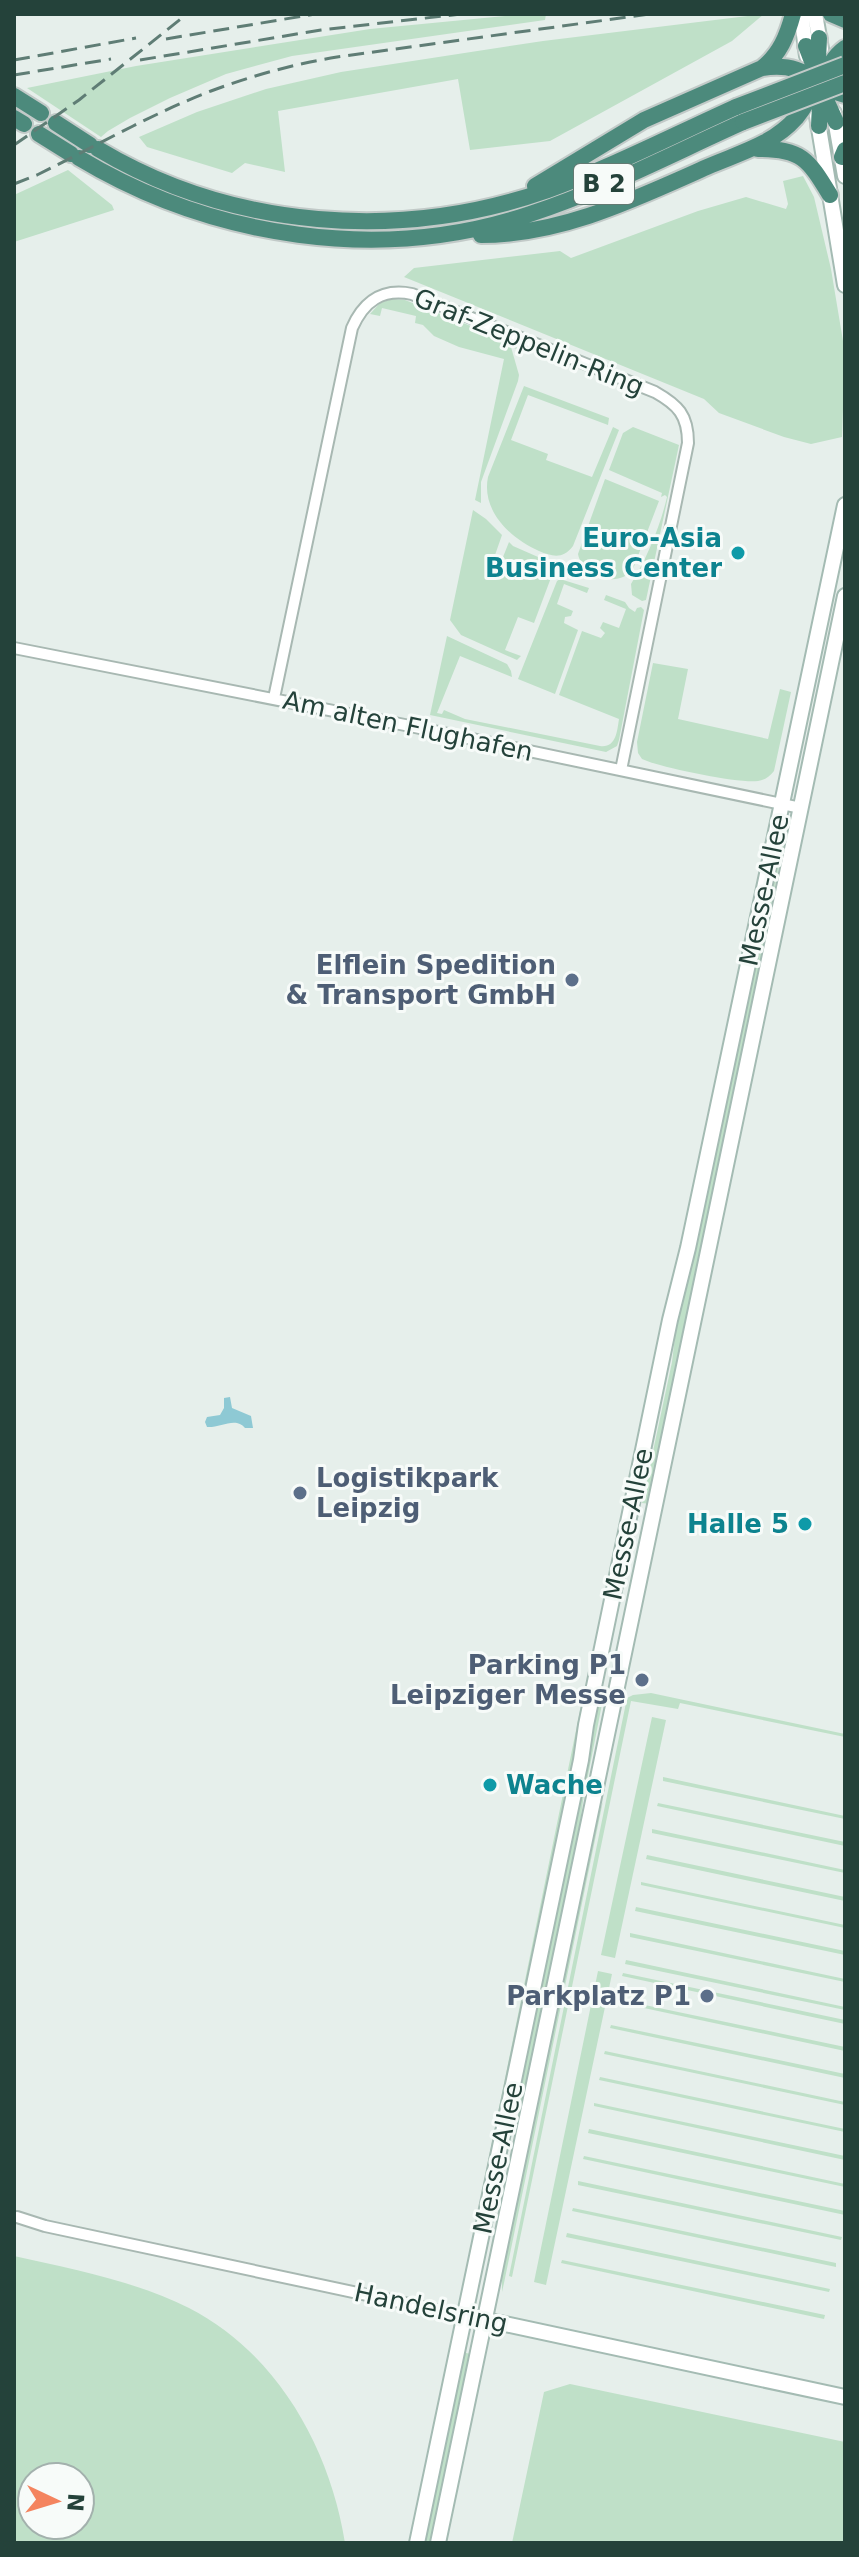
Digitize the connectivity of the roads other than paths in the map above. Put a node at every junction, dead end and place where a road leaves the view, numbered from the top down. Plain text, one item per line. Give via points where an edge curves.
1 (793, 14) edge
2 (801, 14) edge
3 (815, 14) edge
4 (831, 14) edge
5 (845, 20) edge
6 (812, 42) junction
7 (845, 48) edge
8 (845, 65) edge
9 (762, 68) junction
10 (825, 84) edge
11 (14, 96) edge
12 (41, 113) dead end
13 (740, 114) junction
14 (56, 123) dead end
15 (827, 124) junction
16 (39, 134) dead end
17 (756, 149) junction
18 (844, 153) edge
19 (845, 176) edge
20 (830, 195) junction
21 (509, 200) junction
22 (460, 232) junction
23 (845, 285) edge
24 (845, 505) edge
25 (845, 596) edge
26 (14, 648) edge
27 (274, 698) junction
28 (621, 770) junction
29 (782, 804) junction
30 (801, 808) junction
31 (17, 2217) dead end
32 (465, 2316) junction
33 (486, 2320) junction
34 (845, 2397) edge
35 (417, 2543) edge
36 (438, 2543) edge

1 - 9 highway via 781,47
2 - 6 main road
3 - 6 main road
4 - 5 highway
6 - 10 highway
7 - 10 highway
8 - 13 highway, B 2, bridge via 786,86
9 - 10 highway via 785,68
9 - 21 highway via 644,120
10 - 13 highway, B 2, bridge
10 - 15 highway
10 - 17 highway via 795,119
11 - 12 highway
13 - 21 highway, B 2
13 - 22 highway, B 2 via 529,215
14 - 21 highway, B 2 via 132,169 238,207 315,220 367,222 485,208
15 - 18 main road
15 - 20 main road
16 - 22 highway, B 2 via 124,184 244,226 373,239
17 - 20 highway via 798,154
17 - 22 highway via 590,216 545,228 484,235
18 - 19 main road
20 - 23 main road
24 - 29 main road, Messe-Allee
25 - 30 main road, Messe-Allee
26 - 27 street, Am alten Flughafen
27 - 28 street, Am alten Flughafen
27 - 28 street, Graf-Zeppelin-Ring via 352,328 368,302 400,291 655,392 673,402 685,421 688,443
28 - 29 street, Am alten Flughafen
29 - 30 street, Am alten Flughafen
29 - 32 main road, Messe-Allee
30 - 33 main road, Messe-Allee
31 - 32 street, Handelsring
32 - 33 main road, Handelsring
32 - 35 main road, Messe-Allee
33 - 34 main road, Handelsring
33 - 36 main road, Messe-Allee

